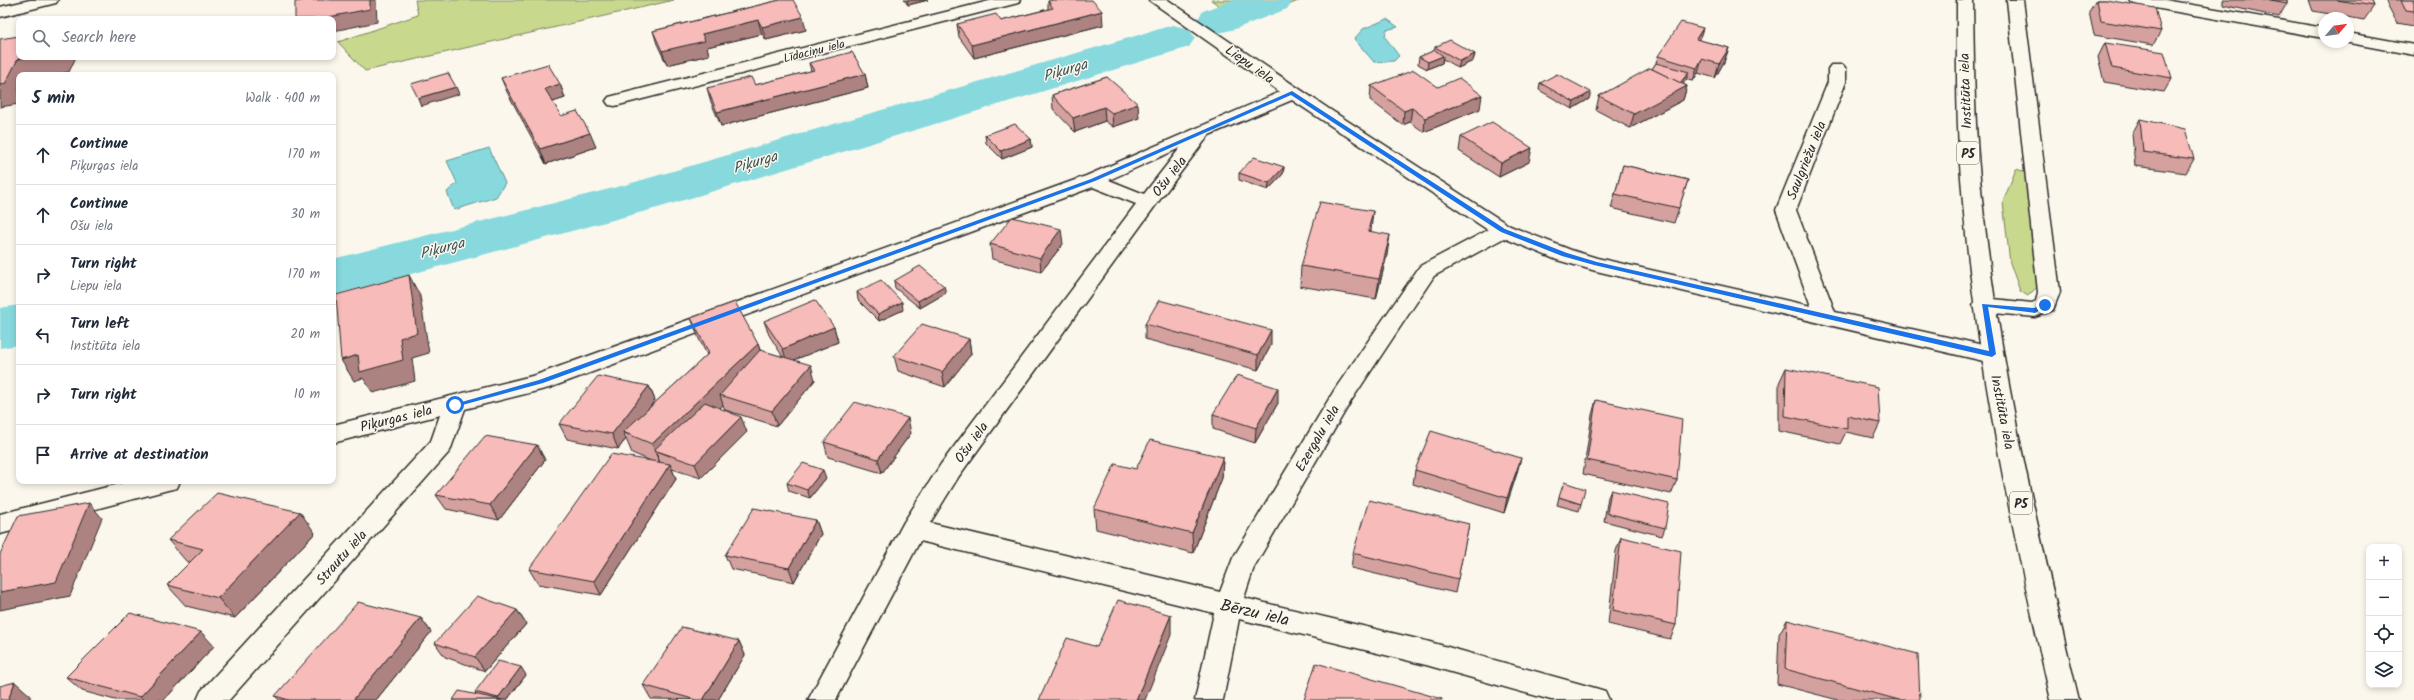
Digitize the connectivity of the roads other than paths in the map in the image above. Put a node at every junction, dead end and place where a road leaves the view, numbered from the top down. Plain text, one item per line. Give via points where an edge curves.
1 (50, 0) edge
2 (1012, 0) edge
3 (1157, 0) edge
4 (1965, 0) edge
5 (2015, 0) edge
6 (2138, 0) edge
7 (0, 12) edge
8 (2318, 33) edge
9 (2354, 39) edge
10 (2414, 50) edge
11 (1836, 69) dead end
12 (1292, 93) junction
13 (615, 101) dead end
14 (1203, 132) junction
15 (1093, 180) junction
16 (1148, 202) junction
17 (1503, 230) junction
18 (1984, 305) junction
19 (1826, 317) junction
20 (1992, 354) junction
21 (455, 405) junction
22 (336, 433) edge
23 (156, 484) edge
24 (0, 524) edge
25 (913, 529) junction
26 (1228, 606) junction
27 (211, 700) edge
28 (822, 700) edge
29 (1209, 700) edge
30 (1595, 700) edge
31 (2065, 700) edge

1 - 7 street
2 - 13 street, Līdaciņu iela
3 - 12 street, Liepu iela
4 - 18 street, Institūta iela / P5 via 1963,58 1970,192
5 - 18 street via 2049,292 2045,305 2035,310
6 - 8 street
9 - 10 street
11 - 19 street, Saulgriežu iela via 1837,82 1786,210
12 - 14 street, Ošu iela
12 - 17 street, Liepu iela
14 - 15 street, Piķurgas iela
14 - 16 street, Ošu iela
15 - 16 street, Ošu iela
15 - 21 street, Piķurgas iela via 541,382
16 - 25 street, Ošu iela via 950,470
17 - 19 street, Liepu iela via 1596,264
17 - 26 street, Ezergalu iela via 1427,271 1343,395 1242,565
18 - 20 street, Institūta iela / P5
19 - 20 street, Liepu iela
20 - 31 street, Institūta iela / P5
21 - 22 street, Piķurgas iela
21 - 27 street, Strautu iela via 442,445
23 - 24 street
25 - 26 street, Bērzu iela
25 - 28 street, Ošu iela
26 - 29 street, Ezergalu iela
26 - 30 street, Bērzu iela via 1426,653

